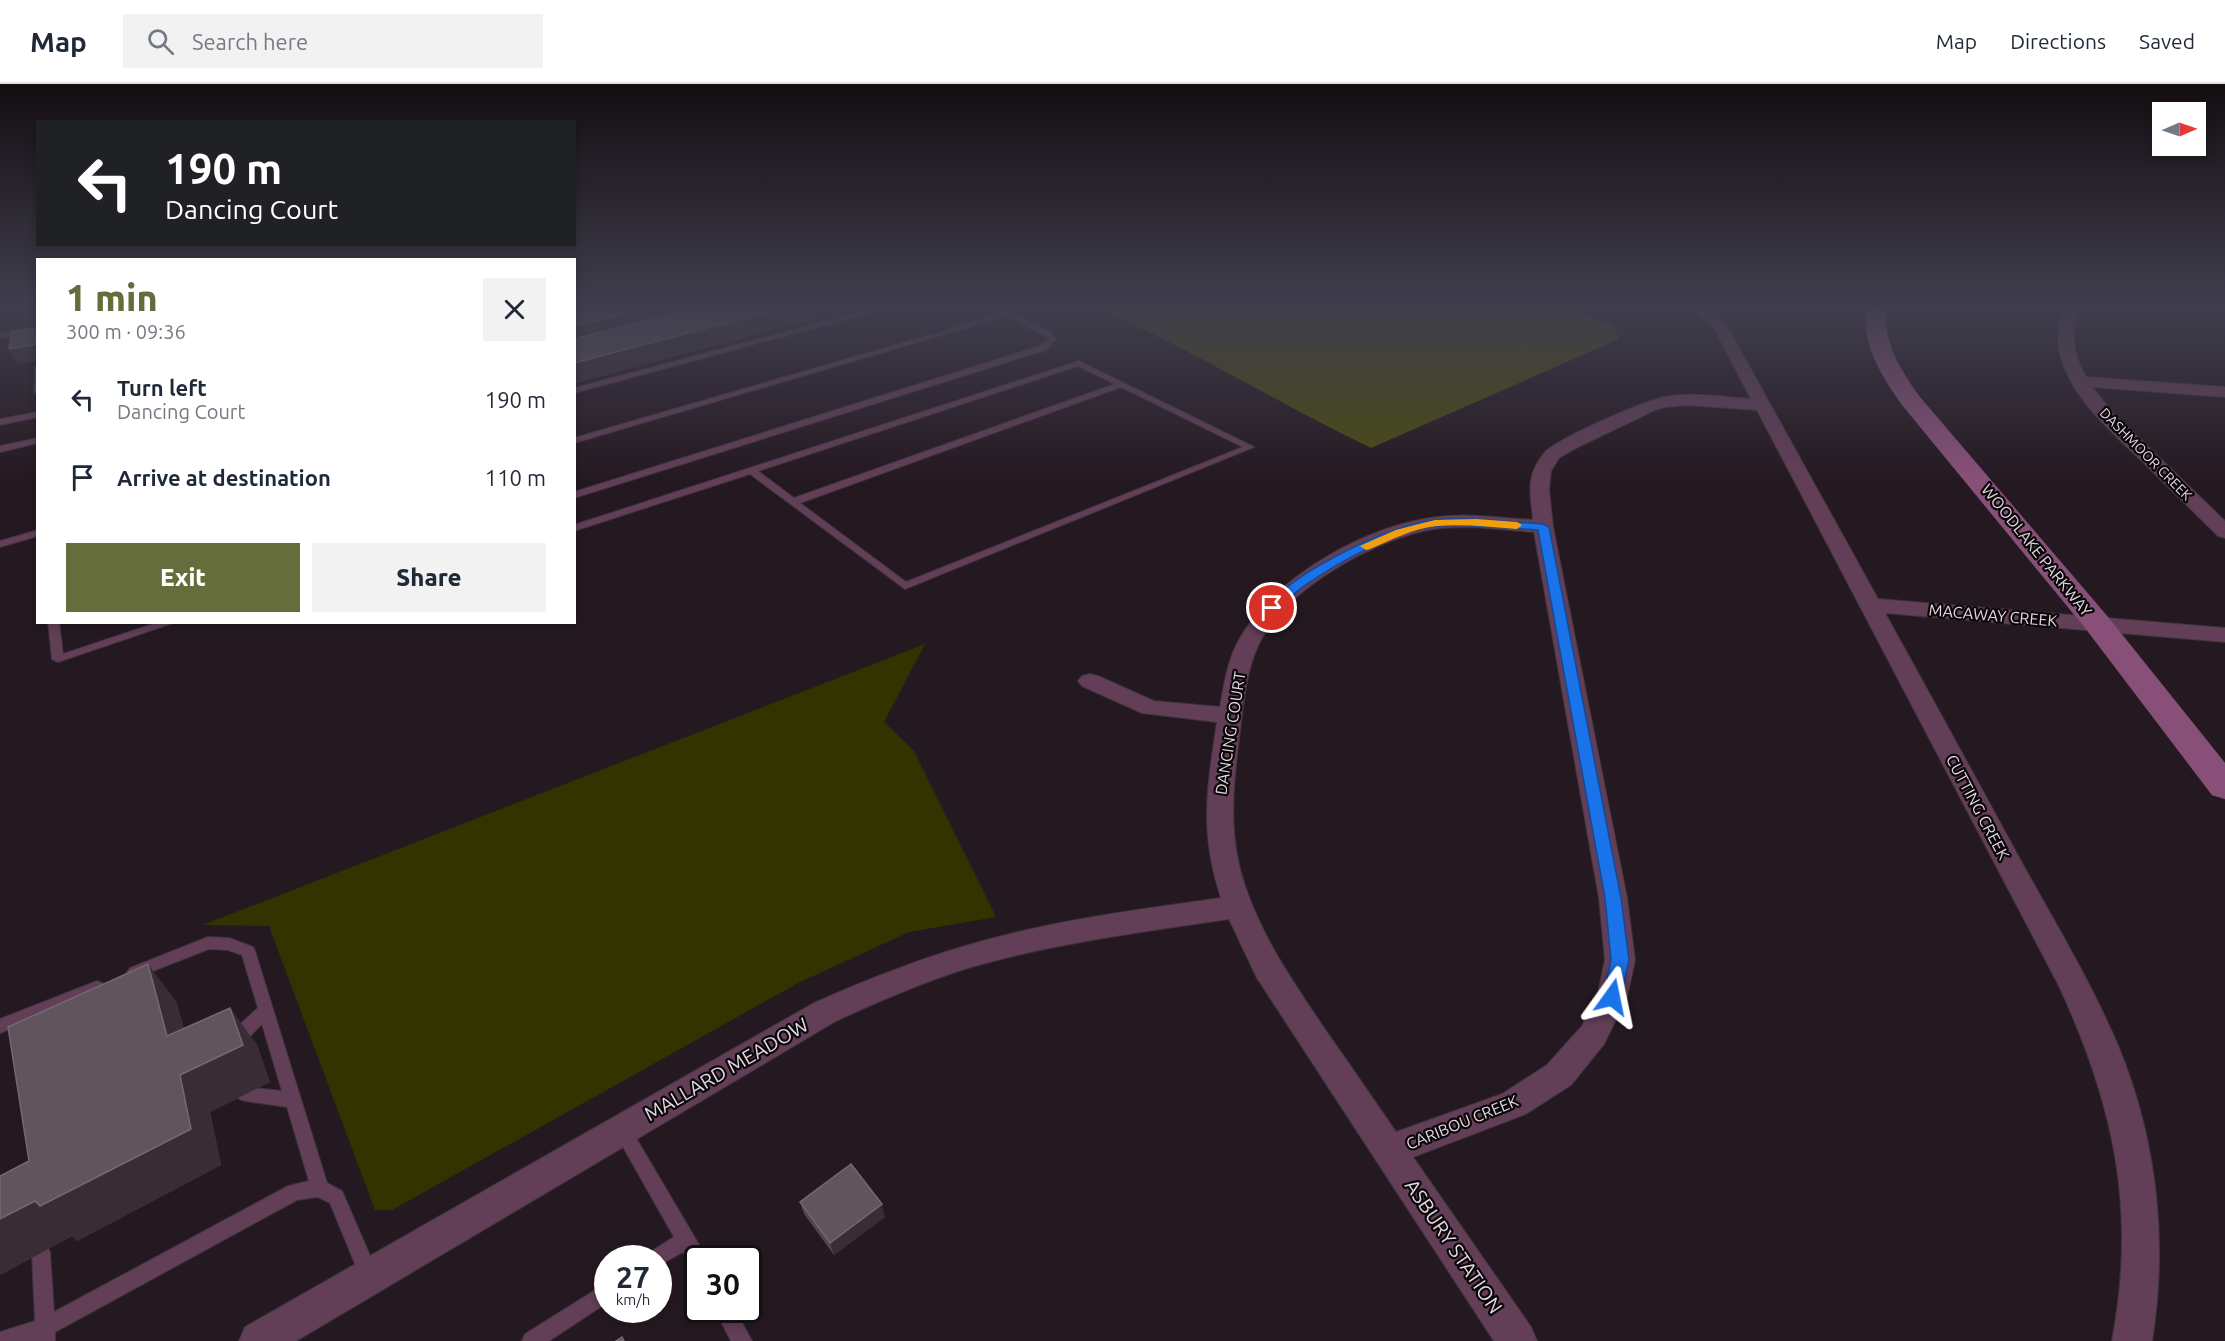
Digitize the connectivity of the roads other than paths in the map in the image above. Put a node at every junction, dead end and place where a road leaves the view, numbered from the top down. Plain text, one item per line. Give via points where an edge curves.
1 (680, 363) edge
2 (842, 363) edge
3 (996, 363) edge
4 (1739, 363) edge
5 (1886, 363) edge
6 (2072, 363) edge
7 (2081, 381) junction
8 (1122, 384) junction
9 (576, 390) edge
10 (2225, 392) edge
11 (1762, 405) junction
12 (36, 414) edge
13 (0, 423) edge
14 (36, 440) edge
15 (576, 440) edge
16 (0, 449) edge
17 (752, 471) junction
18 (576, 494) edge
19 (793, 502) junction
20 (576, 527) edge
21 (1543, 527) junction
22 (2225, 532) edge
23 (36, 534) edge
24 (0, 544) edge
25 (1869, 604) junction
26 (2097, 623) junction
27 (53, 624) edge
28 (165, 624) edge
29 (2225, 635) edge
30 (1090, 681) dead end
31 (1231, 716) junction
32 (2225, 787) edge
33 (1237, 907) junction
34 (266, 1010) junction
35 (0, 1026) edge
36 (229, 1058) edge
37 (245, 1094) dead end
38 (293, 1100) junction
39 (623, 1130) junction
40 (1390, 1150) junction
41 (320, 1188) junction
42 (685, 1240) junction
43 (688, 1245) edge
44 (672, 1248) edge
45 (41, 1253) dead end
46 (370, 1278) junction
47 (594, 1300) edge
48 (732, 1323) edge
49 (45, 1334) edge
50 (2, 1341) edge
51 (259, 1341) edge
52 (532, 1341) edge
53 (742, 1341) edge
54 (1517, 1341) edge
55 (2132, 1341) edge

1 - 9 lane
2 - 15 lane
3 - 18 lane
4 - 11 street, CUTTING CREEK
5 - 26 street, WOODLAKE PARKWAY via 1911,401
6 - 7 street, DASHMOOR CREEK
7 - 10 street
7 - 22 street, DASHMOOR CREEK via 2108,418
8 - 17 lane via 1079,363
8 - 19 lane
8 - 19 lane via 1250,447 905,586
11 - 21 street, CARIBOU CREEK via 1665,402 1570,444 1552,455 1542,471
11 - 25 street, CUTTING CREEK
12 - 13 lane
14 - 16 lane
17 - 19 lane
17 - 20 lane
21 - 31 street, DANCING COURT via 1435,523 1359,549 1303,581 1272,608 1250,639 1238,674
21 - 40 street, CARIBOU CREEK via 1613,898 1620,960 1612,997 1593,1035 1559,1075 1514,1104
23 - 24 lane
25 - 26 street, MACAWAY CREEK
25 - 55 street, CUTTING CREEK via 2074,985 2109,1064 2132,1150 2143,1239
26 - 29 street, MACAWAY CREEK
26 - 32 street, WOODLAKE PARKWAY
27 - 28 lane via 58,659
30 - 31 street via 1150,708
31 - 33 street, DANCING COURT via 1219,790 1222,850
33 - 39 street, MALLARD MEADOW via 1063,933 987,951 899,980 825,1012
33 - 40 street, DANCING COURT via 1268,970
34 - 35 lane via 248,951 229,944 208,943
34 - 36 lane via 241,1034
34 - 38 lane
37 - 38 lane
38 - 41 lane
39 - 42 lane
39 - 46 street, MALLARD MEADOW
40 - 54 street, ASBURY STATION
41 - 46 lane via 336,1197
41 - 49 lane via 294,1192
42 - 43 lane
42 - 44 lane
45 - 49 lane
46 - 51 street, MALLARD MEADOW
47 - 52 lane
48 - 53 lane
49 - 50 lane

